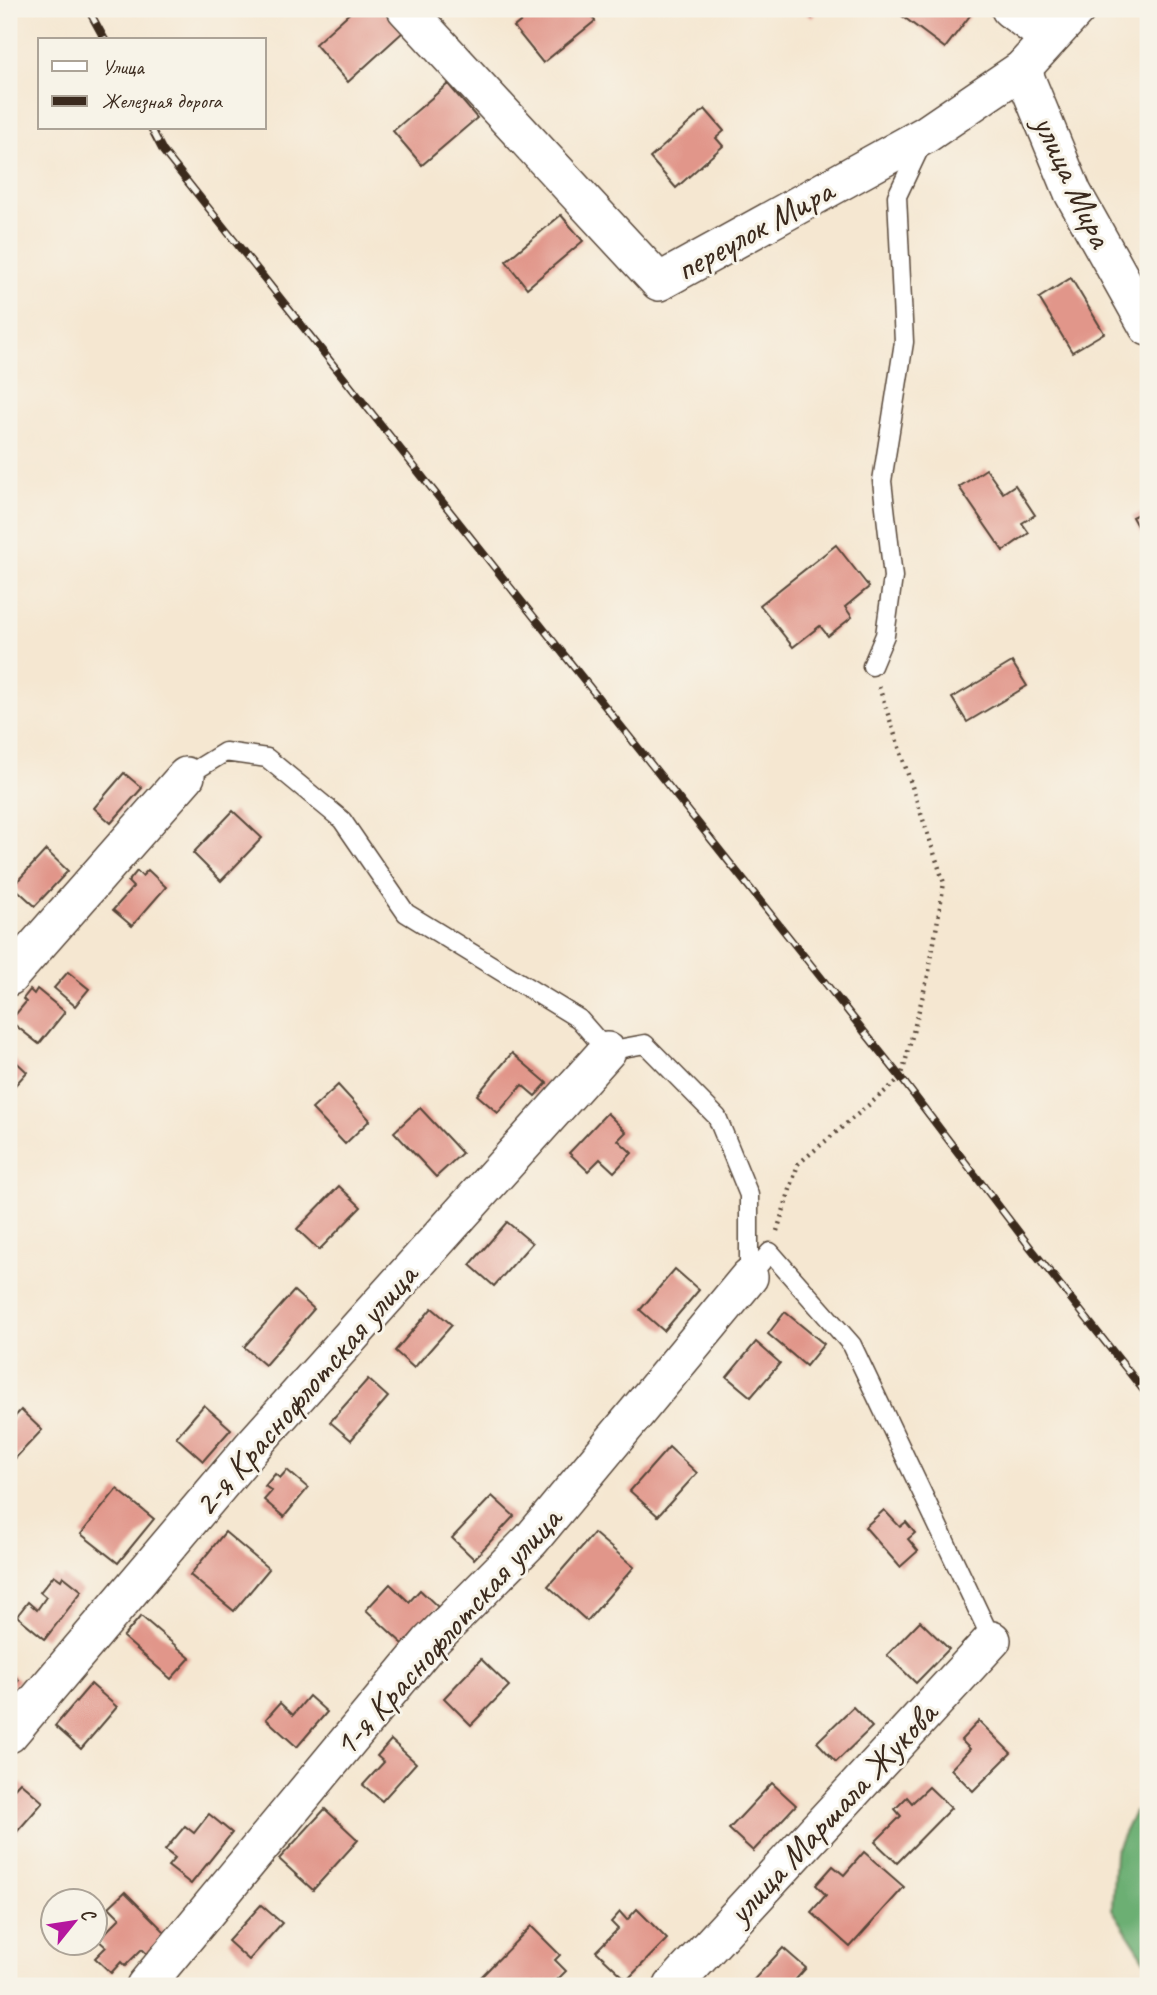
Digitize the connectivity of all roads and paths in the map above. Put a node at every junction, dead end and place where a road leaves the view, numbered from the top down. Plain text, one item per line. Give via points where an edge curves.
1 (406, 9) edge
2 (1010, 9) edge
3 (1077, 9) edge
4 (1049, 38) junction
5 (1022, 69) junction
6 (925, 135) junction
7 (1148, 327) edge
8 (872, 666) joint
9 (186, 776) joint
10 (9, 977) edge
11 (607, 1051) junction
12 (759, 1264) junction
13 (992, 1640) joint
14 (9, 1734) edge
15 (145, 1986) edge
16 (673, 1986) edge

1 - 6 street, переулок Мира via 659,282
2 - 4 street
3 - 4 street, переулок Мира
4 - 5 street, переулок Мира
5 - 6 street, переулок Мира
5 - 7 street, улица Мира via 1073,193
6 - 8 lane via 897,195 904,342 882,481 894,577 886,635
8 - 12 path via 944,883 929,972 901,1078 798,1164
9 - 10 street
9 - 11 lane via 225,752 267,758 342,820 406,913 579,1019
11 - 12 lane via 645,1044 717,1117 749,1195
11 - 14 street, 2-я Краснофлотская улица via 257,1443
12 - 13 lane via 852,1345
12 - 15 street, 1-я Краснофлотская улица via 531,1540 430,1642
13 - 16 street, улица Маршала Жукова

